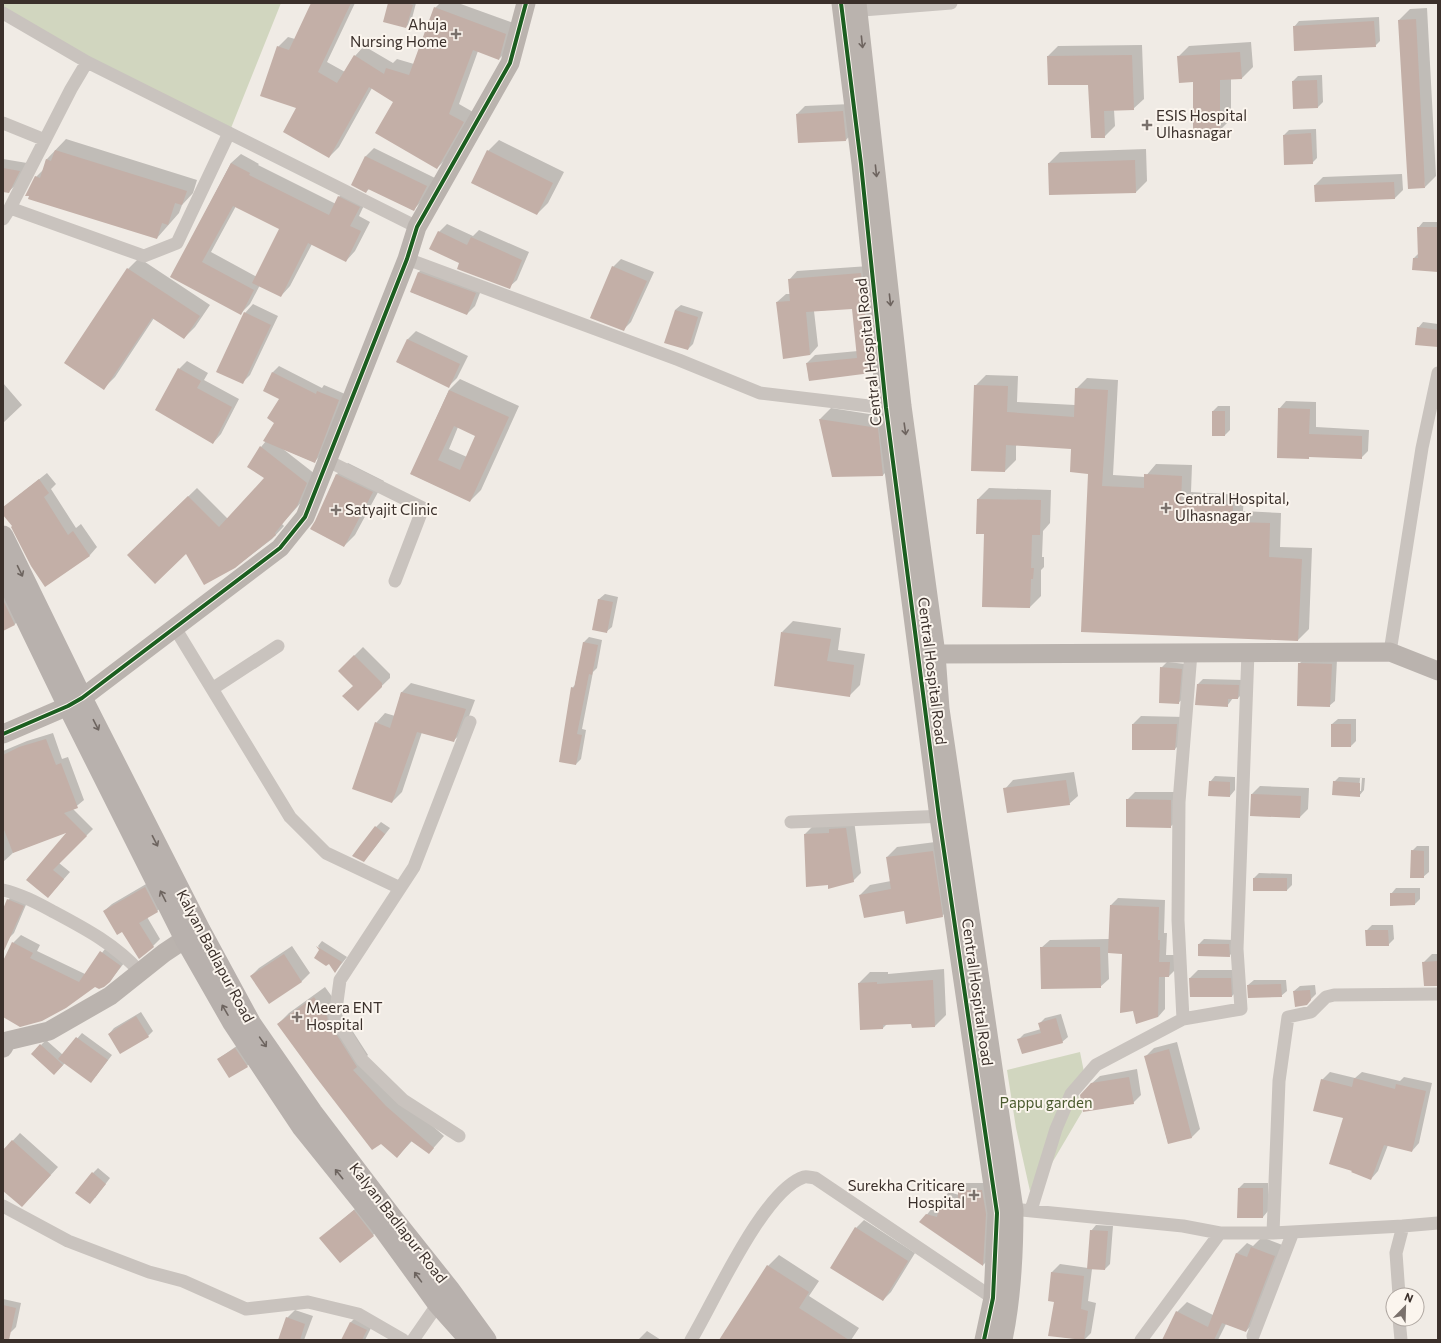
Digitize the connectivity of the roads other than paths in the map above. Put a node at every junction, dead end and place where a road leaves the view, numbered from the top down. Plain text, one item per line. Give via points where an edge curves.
1 (526, 3) edge
2 (951, 3) edge
3 (850, 7) edge
4 (3, 13) edge
5 (87, 62) junction
6 (3, 123) edge
7 (229, 132) junction
8 (45, 140) junction
9 (10, 208) junction
10 (3, 219) edge
11 (418, 227) junction
12 (407, 259) junction
13 (1438, 373) edge
14 (894, 407) junction
15 (328, 461) junction
16 (3, 536) edge
17 (3, 572) edge
18 (395, 581) dead end
19 (175, 628) junction
20 (278, 646) dead end
21 (1248, 652) junction
22 (1390, 652) junction
23 (1191, 653) junction
24 (927, 656) junction
25 (1438, 671) edge
26 (212, 689) junction
27 (75, 702) junction
28 (470, 722) dead end
29 (3, 734) edge
30 (947, 816) junction
31 (791, 822) dead end
32 (400, 888) junction
33 (3, 890) edge
34 (192, 935) junction
35 (140, 972) junction
36 (1438, 994) edge
37 (1183, 1019) junction
38 (4, 1043) edge
39 (458, 1136) dead end
40 (3, 1206) edge
41 (1014, 1211) junction
42 (1438, 1223) edge
43 (1403, 1226) junction
44 (1293, 1232) junction
45 (1220, 1233) junction
46 (1273, 1234) junction
47 (1398, 1287) edge
48 (444, 1296) junction
49 (993, 1298) junction
50 (1400, 1327) edge
51 (1253, 1336) dead end
52 (403, 1340) edge
53 (412, 1340) edge
54 (470, 1340) edge
55 (486, 1340) edge
56 (691, 1340) edge
57 (984, 1340) edge
58 (1004, 1340) edge
59 (1141, 1340) edge
60 (1401, 1340) edge

1 - 11 street via 510,63
2 - 3 street
3 - 14 street, Central Hospital Road
4 - 5 street
5 - 7 street
5 - 8 street
6 - 8 street
7 - 9 street via 177,243 144,256
7 - 11 street
8 - 9 street
9 - 10 street
11 - 12 street
12 - 14 street via 679,360 760,393
12 - 15 street
13 - 22 street via 1422,448
14 - 24 street, Central Hospital Road
15 - 18 street via 423,508
15 - 19 street via 305,517 280,548
16 -> 27 main road, Kalyan Badlapur Road
17 - 27 main road, Kalyan Badlapur Road
19 - 26 street
19 - 27 street
20 - 26 street
21 - 22 street
21 - 23 street
21 - 37 street via 1237,949 1241,1009
22 - 25 street
23 - 24 street
23 - 37 street via 1178,802 1178,920
24 - 30 street, Central Hospital Road via 940,709
26 - 32 street via 290,817 326,853
27 - 29 street
27 - 34 main road, Kalyan Badlapur Road
28 - 32 street via 414,868
30 - 31 street
30 - 41 street, Central Hospital Road
32 - 39 street via 340,980 335,1017 362,1060 398,1095
33 - 35 street via 36,902 104,939
34 - 35 street
34 - 48 main road, Kalyan Badlapur Road via 233,1023 302,1127 380,1224
35 - 38 street via 110,996 49,1032
36 - 46 street via 1334,995 1326,997 1311,1012 1288,1017 1279,1082
37 - 41 street via 1096,1065 1070,1094 1056,1129
40 - 52 street via 68,1241 149,1272 184,1281 246,1309 308,1302 358,1314
41 - 45 street via 1183,1226
41 - 49 street, Central Hospital Road
41 - 58 street, Central Hospital Road via 1010,1302
42 - 43 street
43 - 44 street
43 - 47 street via 1396,1253
44 - 46 street
44 - 51 street
45 - 46 street
45 - 59 street
48 - 53 street
48 - 54 main road, Kalyan Badlapur Road
48 - 55 main road, Kalyan Badlapur Road
49 - 56 street via 815,1178 805,1176 780,1193 754,1225
49 - 57 street, Central Hospital Road
50 - 60 street

